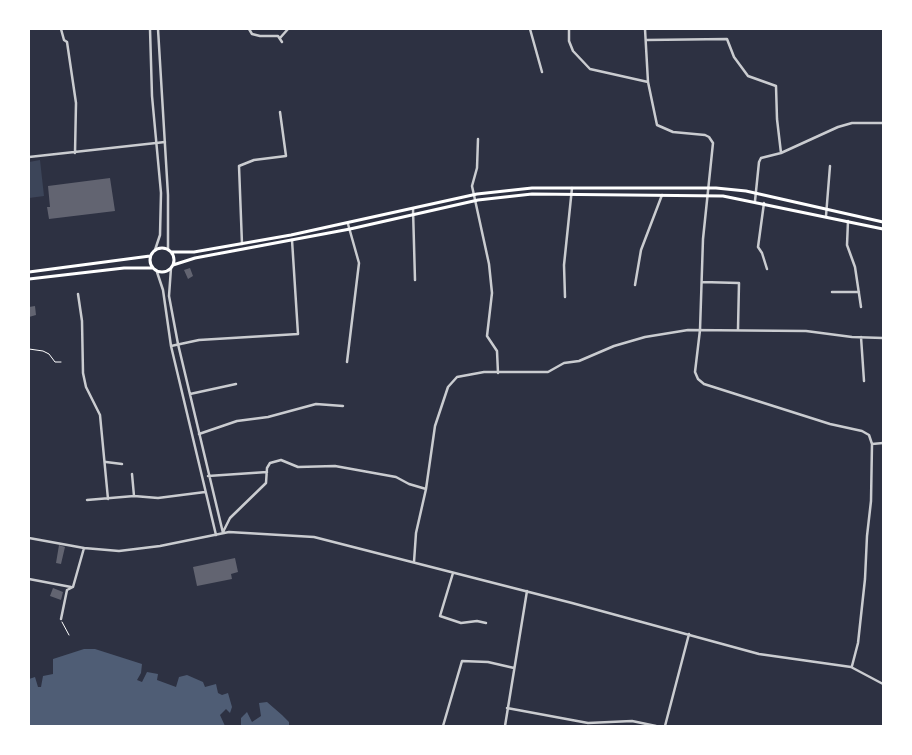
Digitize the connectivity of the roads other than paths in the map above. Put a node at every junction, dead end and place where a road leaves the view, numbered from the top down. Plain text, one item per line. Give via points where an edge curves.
1 (61, 29) edge
2 (150, 29) edge
3 (158, 29) edge
4 (249, 29) edge
5 (288, 29) edge
6 (530, 29) edge
7 (569, 29) edge
8 (645, 29) edge
9 (280, 38) junction
10 (646, 40) junction
11 (282, 42) dead end
12 (542, 72) dead end
13 (648, 82) junction
14 (280, 112) dead end
15 (883, 123) edge
16 (478, 139) dead end
17 (164, 142) junction
18 (157, 143) junction
19 (75, 153) junction
20 (781, 153) junction
21 (29, 157) edge
22 (830, 166) dead end
23 (708, 187) junction
24 (572, 188) junction
25 (756, 193) junction
26 (572, 194) junction
27 (473, 195) junction
28 (662, 195) junction
29 (707, 195) junction
30 (474, 200) junction
31 (755, 201) junction
32 (764, 203) junction
33 (413, 209) junction
34 (827, 209) junction
35 (414, 215) junction
36 (826, 216) junction
37 (848, 221) junction
38 (883, 222) edge
39 (348, 224) junction
40 (350, 228) junction
41 (883, 229) edge
42 (291, 235) junction
43 (292, 240) junction
44 (242, 244) junction
45 (156, 250) junction
46 (169, 251) junction
47 (150, 256) junction
48 (172, 267) junction
49 (152, 268) junction
50 (767, 269) dead end
51 (29, 272) edge
52 (157, 272) junction
53 (29, 279) edge
54 (415, 280) dead end
55 (702, 282) junction
56 (635, 285) dead end
57 (832, 292) dead end
58 (859, 292) junction
59 (78, 294) dead end
60 (565, 297) dead end
61 (861, 307) dead end
62 (700, 330) junction
63 (738, 330) junction
64 (861, 337) junction
65 (883, 338) edge
66 (178, 344) junction
67 (171, 346) junction
68 (347, 362) dead end
69 (498, 374) junction
70 (864, 381) dead end
71 (236, 384) dead end
72 (190, 394) junction
73 (343, 406) dead end
74 (198, 434) junction
75 (872, 444) junction
76 (883, 444) edge
77 (106, 462) junction
78 (122, 464) dead end
79 (267, 472) junction
80 (132, 474) dead end
81 (208, 476) junction
82 (426, 489) junction
83 (206, 492) junction
84 (134, 496) junction
85 (108, 499) junction
86 (88, 500) dead end
87 (221, 534) junction
88 (216, 535) junction
89 (29, 538) edge
90 (84, 548) junction
91 (414, 562) junction
92 (453, 572) junction
93 (29, 579) edge
94 (71, 587) junction
95 (527, 591) junction
96 (61, 620) road end
97 (486, 623) dead end
98 (689, 634) junction
99 (851, 667) junction
100 (514, 668) junction
101 (883, 684) edge
102 (508, 708) junction
103 (588, 725) edge
104 (443, 726) edge
105 (505, 726) edge
106 (656, 726) edge
107 (665, 726) edge

1 - 19 street via 67,42 76,103
2 - 18 street
3 - 17 street
4 - 9 street via 252,34 270,34
5 - 9 street
6 - 12 street
7 - 13 street via 573,51 590,69
8 - 10 street
9 - 11 street
10 - 13 street
10 - 20 street via 727,39 734,57 748,76 776,86
13 - 23 street via 657,125 673,132 705,135 712,140
14 - 44 street via 286,156 254,160 239,166
15 - 20 street via 852,123 838,127
16 - 27 street
17 - 18 street
17 - 46 street
18 - 19 street
18 - 45 street via 161,216
19 - 21 street
20 - 25 street via 761,158
22 - 34 street
23 - 24 main road
23 - 25 main road
23 - 29 street
24 - 26 street
24 - 27 main road via 532,188
25 - 31 street
25 - 34 main road
26 - 28 main road
26 - 30 main road
26 - 60 street via 564,265
27 - 30 street
27 - 33 main road
28 - 29 main road
28 - 56 street via 641,250
29 - 31 main road
29 - 55 street
30 - 35 main road
30 - 69 street via 489,264 492,293 487,336 497,351
31 - 32 main road
32 - 36 main road
32 - 50 street via 758,247
33 - 35 street
33 - 39 main road
34 - 36 street
34 - 38 main road
35 - 40 main road
35 - 54 street
36 - 37 main road
37 - 41 main road
37 - 58 street via 847,245 856,267
39 - 40 street
39 - 42 main road
40 - 43 main road
40 - 68 street via 359,263
42 - 43 street
42 - 44 main road
43 - 48 main road via 195,258
43 - 66 street via 298,334
44 - 46 main road via 194,252
45 - 46 main road
45 - 47 main road
46 - 48 main road via 174,258
47 - 49 main road
47 - 51 main road
48 - 52 main road
48 - 66 street via 169,296
49 - 52 main road
49 - 53 main road
52 - 67 street via 163,290
55 - 62 street
55 - 63 street via 739,283
57 - 58 street
58 - 61 street
59 - 77 street via 83,373 100,416
62 - 63 street
62 - 69 street via 645,337 579,361 564,363 548,372
62 - 75 street via 695,372 704,384 862,431
63 - 64 street via 806,331
64 - 65 street
64 - 70 street
66 - 67 street
66 - 72 street
67 - 83 street
69 - 82 street via 466,374 457,377 448,387 434,431
71 - 72 street
72 - 74 street
73 - 74 street via 316,404 238,421
74 - 81 street
75 - 76 street
75 - 99 street via 865,579 858,643
77 - 78 street
77 - 85 street
79 - 81 street
79 - 82 street via 270,462 281,460 298,467 335,466 396,477
79 - 87 street via 266,483 230,518
80 - 84 street
81 - 87 street
82 - 91 street via 416,533
83 - 84 street via 158,498
83 - 88 street
84 - 85 street
85 - 86 street
87 - 88 street
87 - 91 street via 246,532 314,537
88 - 90 street via 129,550
89 - 90 street
90 - 94 street
91 - 92 street
92 - 95 street
92 - 97 street via 440,616 461,623
93 - 94 street
94 - 96 street via 67,590
95 - 98 street
95 - 100 street
98 - 99 street via 759,654
98 - 107 street
99 - 101 street
100 - 102 street
100 - 104 street via 462,661
102 - 103 street
102 - 105 street
103 - 106 street via 632,721

